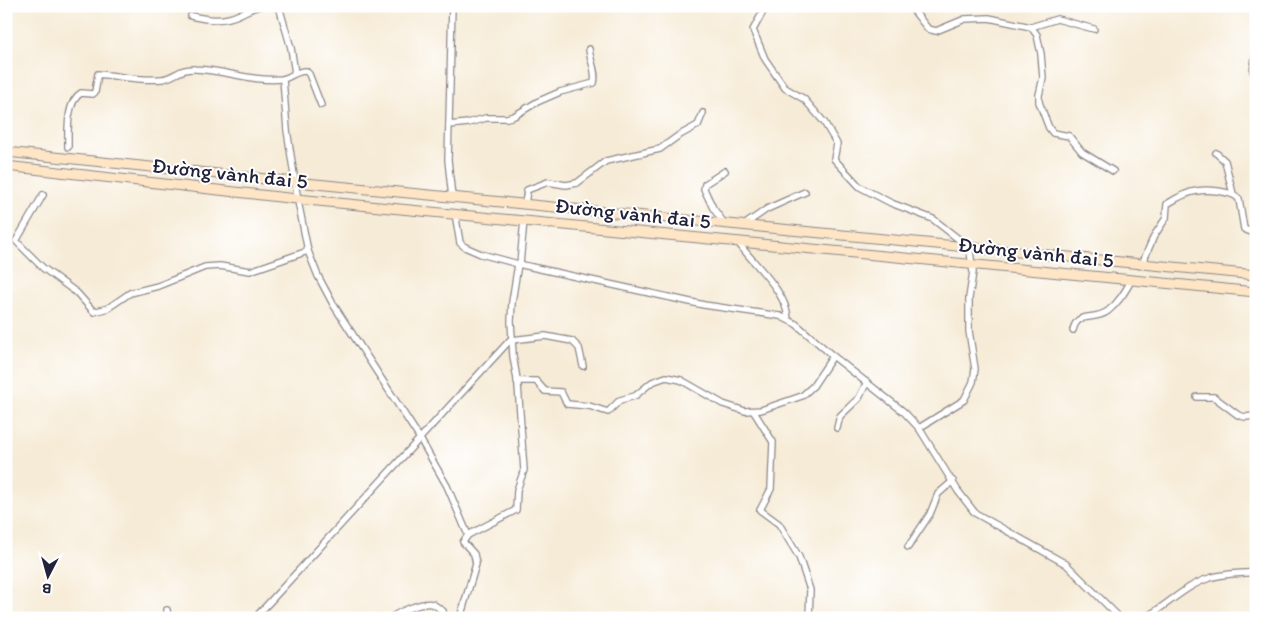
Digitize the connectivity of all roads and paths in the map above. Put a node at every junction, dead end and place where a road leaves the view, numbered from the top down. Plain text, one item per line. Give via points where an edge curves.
1 (259, 6) edge
2 (274, 6) edge
3 (452, 6) edge
4 (766, 6) edge
5 (913, 7) edge
6 (192, 16) dead end
7 (1031, 27) junction
8 (1094, 29) dead end
9 (589, 49) dead end
10 (1256, 52) edge
11 (295, 73) junction
12 (1256, 77) edge
13 (283, 79) junction
14 (322, 105) dead end
15 (703, 114) dead end
16 (449, 125) junction
17 (68, 147) dead end
18 (6, 152) edge
19 (1216, 153) dead end
20 (48, 156) junction
21 (6, 166) edge
22 (46, 170) junction
23 (725, 171) dead end
24 (1113, 171) dead end
25 (295, 182) junction
26 (805, 192) dead end
27 (1233, 194) junction
28 (43, 195) dead end
29 (452, 197) junction
30 (297, 199) junction
31 (525, 204) junction
32 (455, 213) junction
33 (524, 220) junction
34 (724, 223) junction
35 (744, 225) junction
36 (1256, 234) edge
37 (737, 241) junction
38 (967, 247) junction
39 (308, 251) junction
40 (519, 264) junction
41 (972, 264) junction
42 (1142, 264) junction
43 (1256, 275) edge
44 (1132, 280) junction
45 (1256, 292) edge
46 (788, 319) junction
47 (1073, 330) dead end
48 (512, 339) junction
49 (833, 356) junction
50 (584, 366) dead end
51 (518, 381) junction
52 (867, 382) junction
53 (1197, 397) dead end
54 (754, 412) junction
55 (1256, 416) edge
56 (837, 428) dead end
57 (919, 428) junction
58 (420, 437) junction
59 (953, 481) junction
60 (468, 535) junction
61 (908, 547) dead end
62 (1256, 572) edge
63 (167, 610) dead end
64 (442, 611) dead end
65 (807, 616) edge
66 (168, 618) edge
67 (255, 618) edge
68 (391, 618) edge
69 (460, 618) edge
70 (1120, 618) edge
71 (1144, 618) edge

1 - 6 street via 222,19
2 - 11 street via 280,10
3 - 16 street
4 - 38 street via 754,27 754,34 785,88 804,99 826,124 837,144 834,159 860,187 933,219
5 - 7 street via 932,31 965,19 989,18
7 - 8 street via 1057,19
7 - 24 street via 1037,35 1043,78 1039,102 1049,128 1053,133 1069,136 1082,152
9 - 16 street via 595,72 594,83 560,92 514,116
10 - 12 street via 1253,70
11 - 13 street
11 - 14 street via 303,70 310,74
13 - 17 street via 258,79 218,70 192,69 180,70 163,79 129,79 98,74 95,92 81,94 73,100
13 - 25 street
15 - 31 street via 698,125 660,149 606,161 571,185 542,183 527,190
16 - 29 street
18 - 20 main road, Đường vành đai 5
19 - 27 street via 1228,167
20 - 22 main road
20 - 25 main road, Đường vành đai 5
21 - 22 main road, Đường vành đai 5
22 - 30 main road, Đường vành đai 5
23 - 34 street via 704,189
25 - 29 main road, Đường vành đai 5
25 - 30 street
26 - 35 street via 767,209
27 - 36 street via 1239,199 1244,229
27 - 42 street via 1196,191 1169,203 1166,218
28 - 39 street via 16,241 43,268 78,293 94,312 108,308 130,293 158,286 205,267 250,271
29 - 31 main road, Đường vành đai 5
30 - 32 main road, Đường vành đai 5
30 - 39 street
31 - 34 main road, Đường vành đai 5
32 - 33 main road, Đường vành đai 5
32 - 40 street via 458,238 464,248
33 - 37 main road, Đường vành đai 5
33 - 40 street
34 - 35 main road, Đường vành đai 5
35 - 38 main road, Đường vành đai 5
37 - 41 main road, Đường vành đai 5
37 - 46 street via 773,286 787,309
38 - 41 street
38 - 42 main road, Đường vành đai 5
39 - 58 street via 333,304
40 - 46 street via 714,307
40 - 48 street via 512,302
41 - 44 main road, Đường vành đai 5
41 - 57 street via 969,322 975,369 973,382 964,400
42 - 43 main road, Đường vành đai 5
44 - 45 main road, Đường vành đai 5
44 - 47 street via 1123,296 1108,311 1079,318
46 - 49 street
48 - 50 street via 545,336 572,340 579,348
48 - 51 street
48 - 58 street
49 - 52 street
49 - 54 street via 802,396
51 - 54 street via 536,381 545,391 562,392 568,404 608,412 620,400 635,396 659,378 674,378 733,408
51 - 60 street via 524,470 517,490 516,510
52 - 56 street via 859,398 840,416
52 - 57 street via 897,405
53 - 55 street via 1214,397 1238,415
54 - 65 street via 773,442 771,489 760,510 779,524 799,556 810,590
57 - 59 street
58 - 60 street via 450,491
58 - 67 street
59 - 61 street via 938,494 930,514
59 - 70 street via 975,513 1066,564
60 - 69 street via 462,542 474,554 476,564
62 - 71 street via 1203,580
63 - 66 street
64 - 68 street via 428,603

